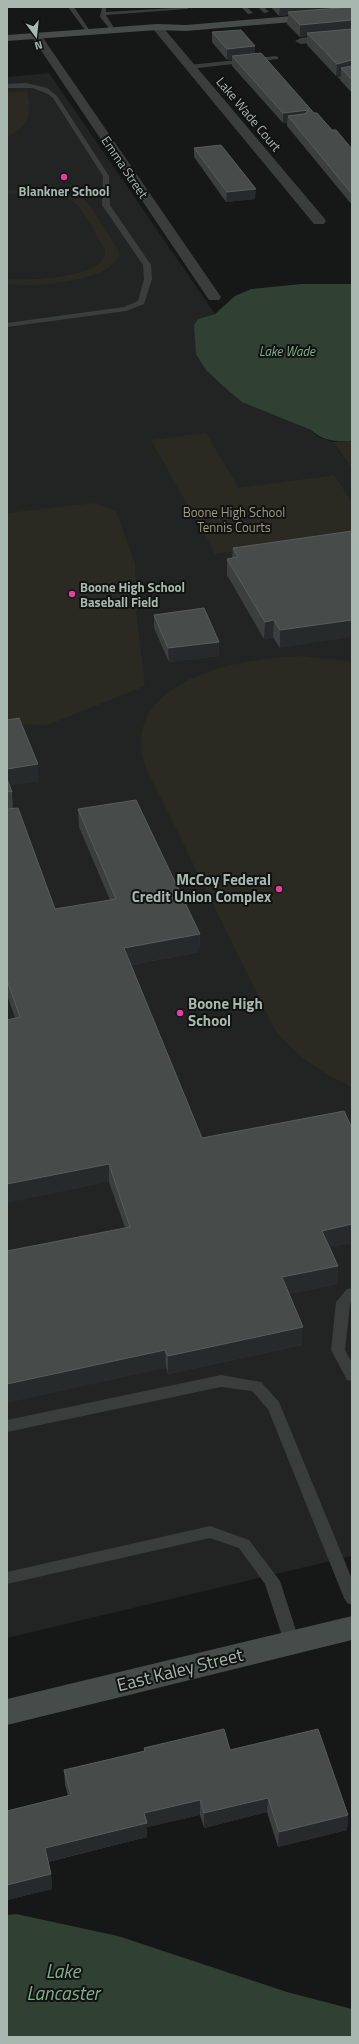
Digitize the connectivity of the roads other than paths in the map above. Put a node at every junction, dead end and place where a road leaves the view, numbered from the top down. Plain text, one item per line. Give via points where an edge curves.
1 (71, 7) edge
2 (104, 7) edge
3 (187, 7) edge
4 (321, 7) edge
5 (264, 9) edge
6 (247, 10) edge
7 (103, 14) junction
8 (352, 14) edge
9 (157, 27) junction
10 (114, 31) junction
11 (90, 33) junction
12 (352, 36) edge
13 (7, 38) edge
14 (37, 38) junction
15 (301, 41) edge
16 (7, 42) edge
17 (276, 58) dead end
18 (189, 67) junction
19 (352, 76) edge
20 (340, 77) edge
21 (7, 86) edge
22 (319, 221) dead end
23 (214, 297) dead end
24 (7, 325) edge
25 (352, 1293) edge
26 (352, 1376) edge
27 (7, 1426) edge
28 (7, 1578) edge
29 (352, 1598) edge
30 (352, 1628) edge
31 (292, 1643) junction
32 (7, 1712) edge

1 - 11 lane
2 - 7 lane
3 - 7 lane
4 - 5 street
5 - 6 street
6 - 9 street
7 - 10 lane
8 - 9 street via 186,28
9 - 10 street
9 - 18 street, Lake Wade Court
10 - 11 street
11 - 14 street
12 - 15 street
13 - 14 street
14 - 16 street
14 - 23 street, Emma Street
17 - 18 lane
18 - 22 street, Lake Wade Court
19 - 20 lane
21 - 24 lane via 30,85 49,91 55,97 106,176 106,205 147,265 148,279 141,302 126,309
25 - 26 lane via 343,1302 338,1350
27 - 29 lane via 222,1381 256,1386 274,1406
28 - 31 lane via 210,1532 244,1544 272,1581
30 - 31 street, East Kaley Street
31 - 32 street, East Kaley Street

